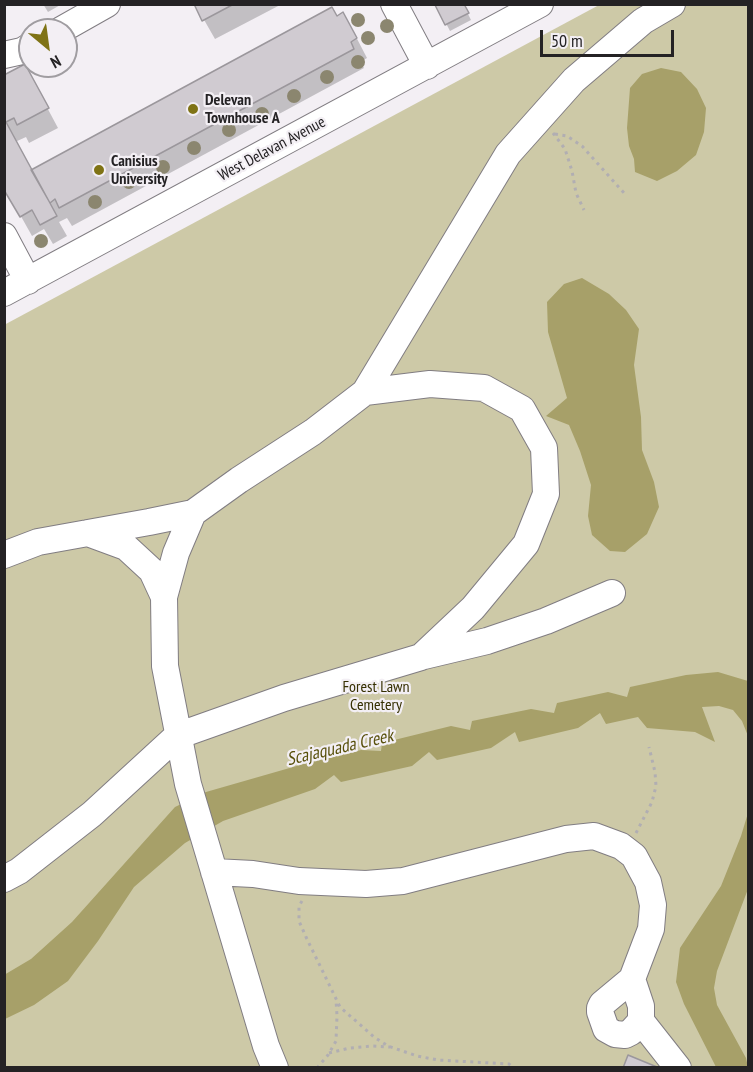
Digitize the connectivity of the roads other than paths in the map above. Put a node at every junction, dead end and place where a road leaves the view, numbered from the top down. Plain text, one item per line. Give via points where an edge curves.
1 (107, 4) edge
2 (394, 4) edge
3 (540, 4) edge
4 (672, 4) edge
5 (78, 20) edge
6 (427, 66) junction
7 (4, 236) edge
8 (28, 281) junction
9 (4, 293) edge
10 (365, 392) junction
11 (193, 513) junction
12 (86, 532) junction
13 (4, 555) edge
14 (612, 593) dead end
15 (164, 597) junction
16 (421, 657) junction
17 (177, 735) junction
18 (214, 872) junction
19 (4, 879) edge
20 (632, 979) junction
21 (641, 1021) junction
22 (275, 1068) edge
23 (678, 1068) edge

1 - 5 street
2 - 6 street
3 - 6 street, West Delavan Avenue
4 - 10 street via 643,21 574,80 546,128 508,154
6 - 8 street, West Delavan Avenue
7 - 8 street
8 - 9 street, West Delavan Avenue
10 - 11 street
10 - 16 street via 430,384 484,388 522,409 544,448 546,494 526,544 473,608
11 - 12 street
11 - 15 street via 176,553
12 - 13 street via 38,542
12 - 15 street via 126,547 152,571
14 - 16 street via 487,641
15 - 17 street via 165,666
16 - 17 street
17 - 18 street
17 - 19 street via 92,814
18 - 20 street via 366,884 403,881 567,839 594,836 621,846 634,856 648,882 651,929
18 - 22 street
20 - 21 street via 641,1006
20 - 21 street via 602,1004 600,1012 606,1029 615,1034 625,1035
21 - 23 street

